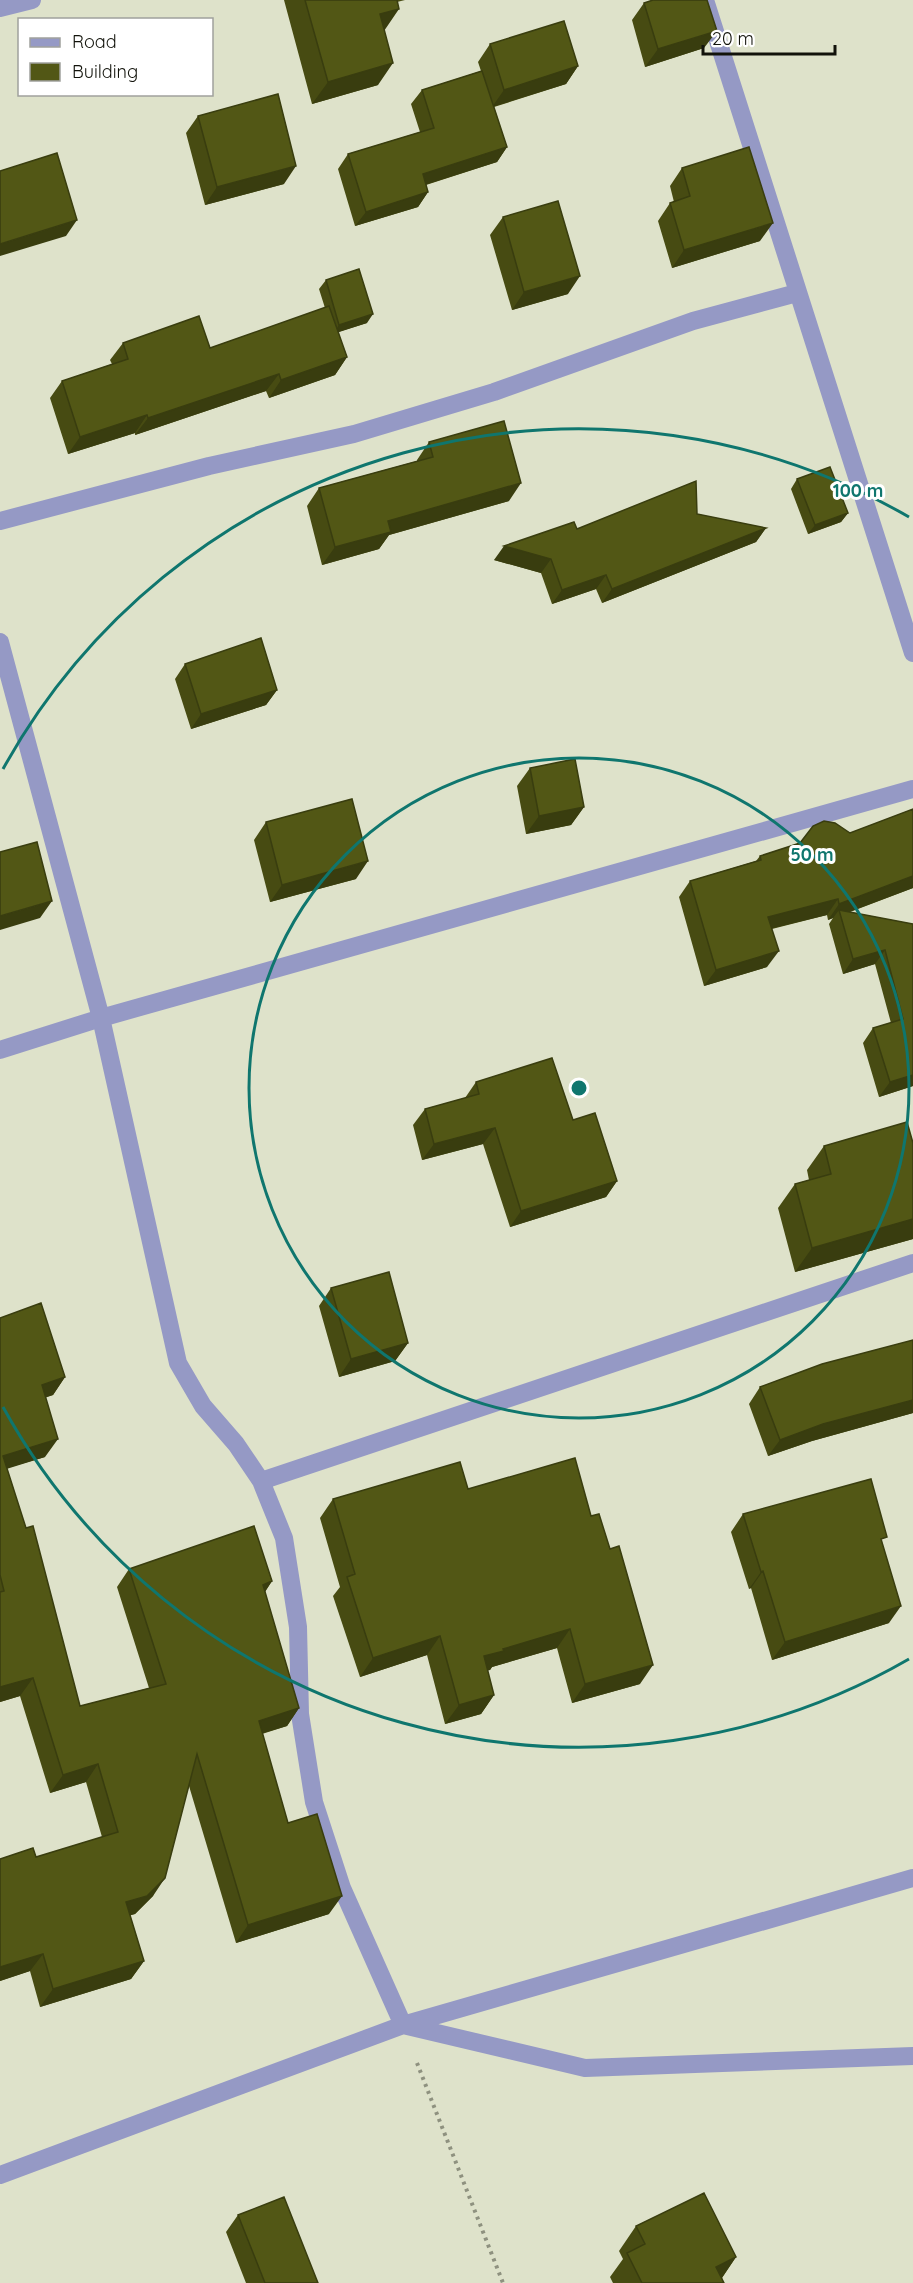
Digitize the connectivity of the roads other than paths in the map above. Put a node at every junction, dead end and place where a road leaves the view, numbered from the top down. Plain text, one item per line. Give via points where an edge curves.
1 (32, 0) edge
2 (705, 0) edge
3 (0, 8) edge
4 (797, 293) junction
5 (0, 521) edge
6 (0, 642) edge
7 (913, 654) edge
8 (913, 789) edge
9 (101, 1018) junction
10 (0, 1050) edge
11 (913, 1263) edge
12 (261, 1481) junction
13 (913, 1878) edge
14 (403, 2025) junction
15 (913, 2056) edge
16 (0, 2175) edge

1 - 3 street
2 - 4 street
4 - 5 street via 693,321 494,392 354,434 209,466
4 - 7 street
6 - 9 street
8 - 9 street
9 - 10 street
9 - 12 street via 178,1363 203,1406
11 - 12 street
12 - 14 street via 284,1538 298,1627 300,1714 314,1802 342,1888
13 - 14 street
14 - 15 street via 585,2068
14 - 16 street

